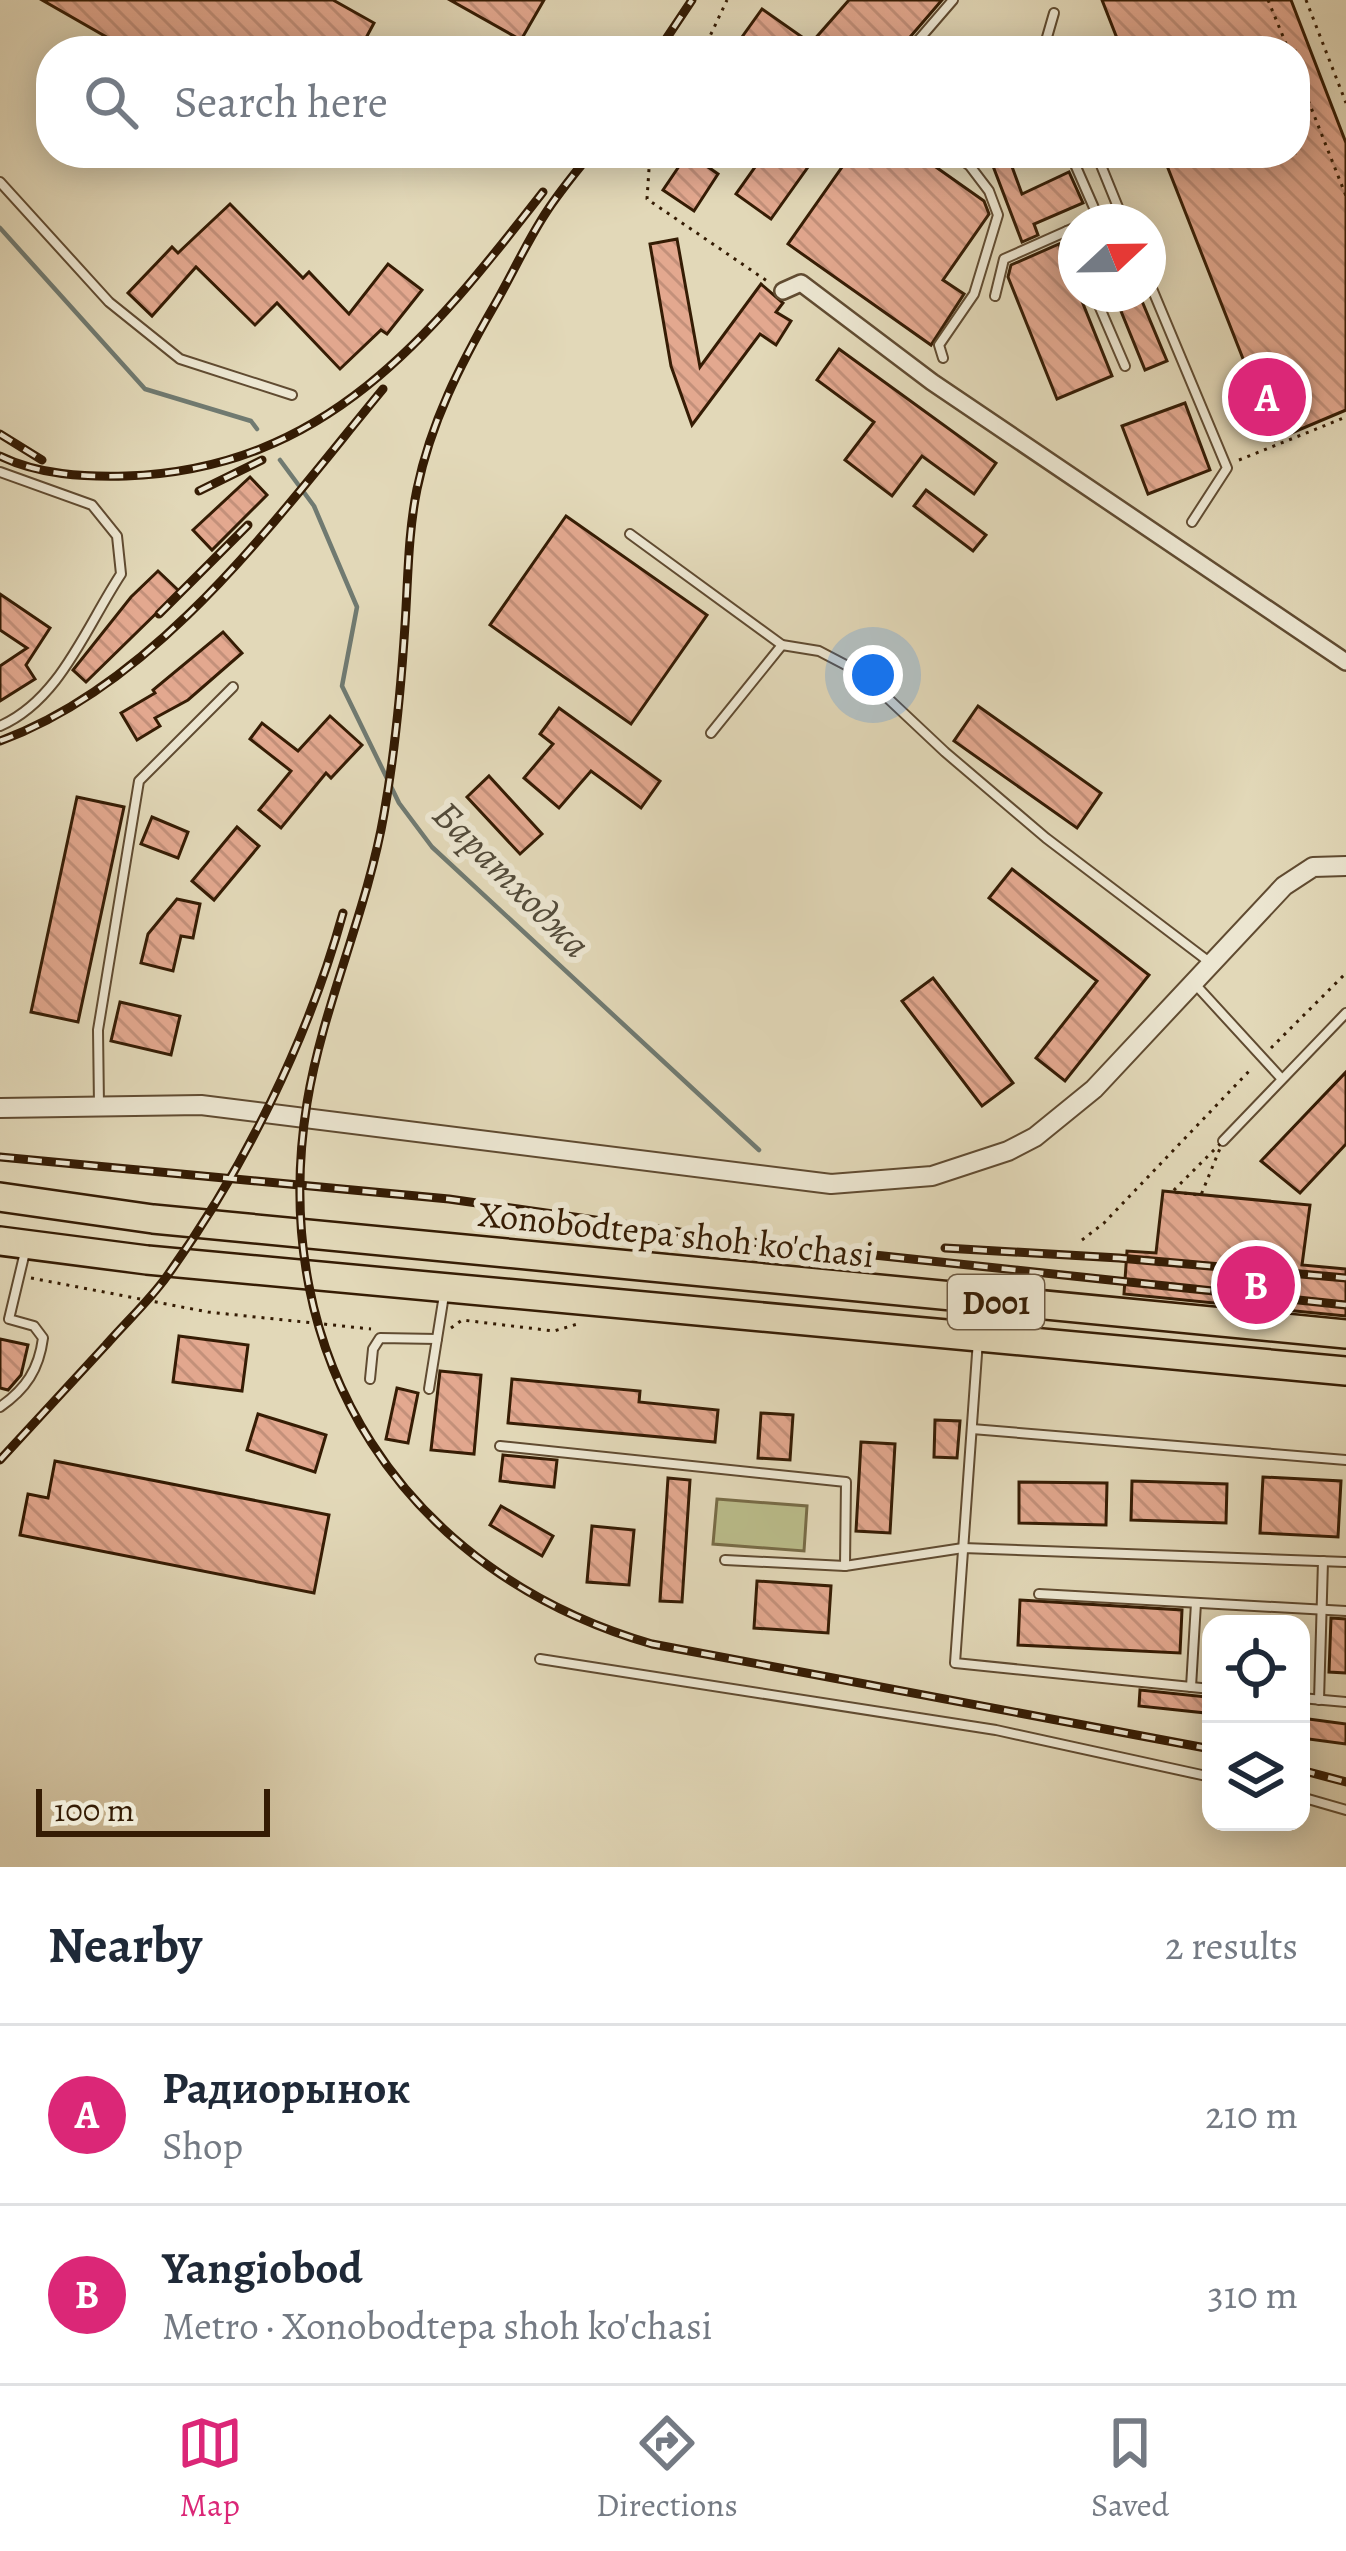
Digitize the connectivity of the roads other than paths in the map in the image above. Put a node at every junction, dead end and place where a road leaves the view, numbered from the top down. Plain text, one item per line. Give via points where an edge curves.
1 (953, 0) edge
2 (1054, 13) dead end
3 (922, 36) edge
4 (1047, 36) edge
5 (968, 168) edge
6 (1077, 168) edge
7 (1102, 168) edge
8 (0, 182) edge
9 (1092, 204) edge
10 (1116, 204) edge
11 (1058, 235) edge
12 (783, 292) road end
13 (995, 296) dead end
14 (1102, 312) edge
15 (1162, 312) edge
16 (943, 358) dead end
17 (1125, 366) dead end
18 (292, 395) dead end
19 (0, 472) edge
20 (1192, 522) dead end
21 (630, 534) dead end
22 (782, 646) junction
23 (1346, 662) edge
24 (233, 687) dead end
25 (0, 726) edge
26 (710, 733) dead end
27 (1346, 866) edge
28 (1210, 962) junction
29 (1192, 982) junction
30 (1346, 1013) edge
31 (1281, 1078) junction
32 (99, 1107) junction
33 (0, 1108) edge
34 (1223, 1141) road end
35 (0, 1197) edge
36 (152, 1220) junction
37 (366, 1240) junction
38 (13, 1243) edge
39 (147, 1260) junction
40 (361, 1280) junction
41 (445, 1287) junction
42 (5, 1318) edge
43 (1346, 1334) edge
44 (441, 1336) junction
45 (978, 1337) junction
46 (1346, 1371) edge
47 (370, 1379) dead end
48 (429, 1389) dead end
49 (0, 1407) edge
50 (972, 1430) junction
51 (500, 1446) dead end
52 (1346, 1460) edge
53 (963, 1548) junction
54 (725, 1560) dead end
55 (1323, 1561) junction
56 (1346, 1562) edge
57 (844, 1566) junction
58 (1040, 1594) dead end
59 (1196, 1603) junction
60 (1321, 1610) junction
61 (1346, 1611) edge
62 (540, 1659) dead end
63 (1191, 1687) junction
64 (1202, 1688) edge
65 (1310, 1699) edge
66 (1319, 1700) junction
67 (1346, 1702) edge
68 (1202, 1775) edge
69 (1310, 1800) edge
70 (1346, 1810) edge

1 - 3 lane
2 - 4 lane
5 - 16 lane via 998,215 974,294 939,344
6 - 9 lane
7 - 10 lane
8 - 18 lane via 109,302 179,359
11 - 13 lane via 1004,260
12 - 23 street via 801,283 932,382
14 - 17 lane
15 - 20 lane via 1227,468
19 - 25 lane via 92,505 117,536 121,574 58,680
21 - 22 lane
22 - 26 lane
22 - 28 lane via 819,651 860,673 1046,838
24 - 32 lane via 139,781 98,1030
27 - 28 street via 1299,874
28 - 29 street
29 - 31 lane
29 - 32 street via 1094,1089 1035,1137 964,1167 897,1182 831,1184 201,1106
30 - 31 lane
31 - 34 lane
32 - 33 street
35 - 36 highway, Xonobodtepa shoh ko'chasi / D001
36 - 37 highway, Xonobodtepa shoh ko'chasi / D001
36 - 39 highway
37 - 40 highway
37 - 43 highway, Xonobodtepa shoh ko'chasi / D001
38 - 39 highway, Xonobodtepa shoh ko'chasi / D001
38 - 42 lane
39 - 40 highway, Xonobodtepa shoh ko'chasi / D001
40 - 41 highway, Xonobodtepa shoh ko'chasi / D001
41 - 44 lane
41 - 45 highway, Xonobodtepa shoh ko'chasi / D001
42 - 49 lane via 43,1337 40,1361 20,1394
44 - 47 lane via 380,1338
44 - 48 lane
45 - 46 highway, Xonobodtepa shoh ko'chasi / D001
45 - 50 lane
50 - 52 lane
50 - 53 lane
51 - 57 lane via 846,1482
53 - 55 lane
53 - 57 lane
53 - 63 lane via 955,1663
54 - 57 lane
55 - 56 lane
55 - 60 lane
58 - 59 lane
59 - 60 lane
59 - 63 lane
60 - 61 lane
60 - 66 lane
62 - 68 lane via 996,1730
63 - 64 lane
65 - 66 lane
66 - 67 lane
69 - 70 lane

